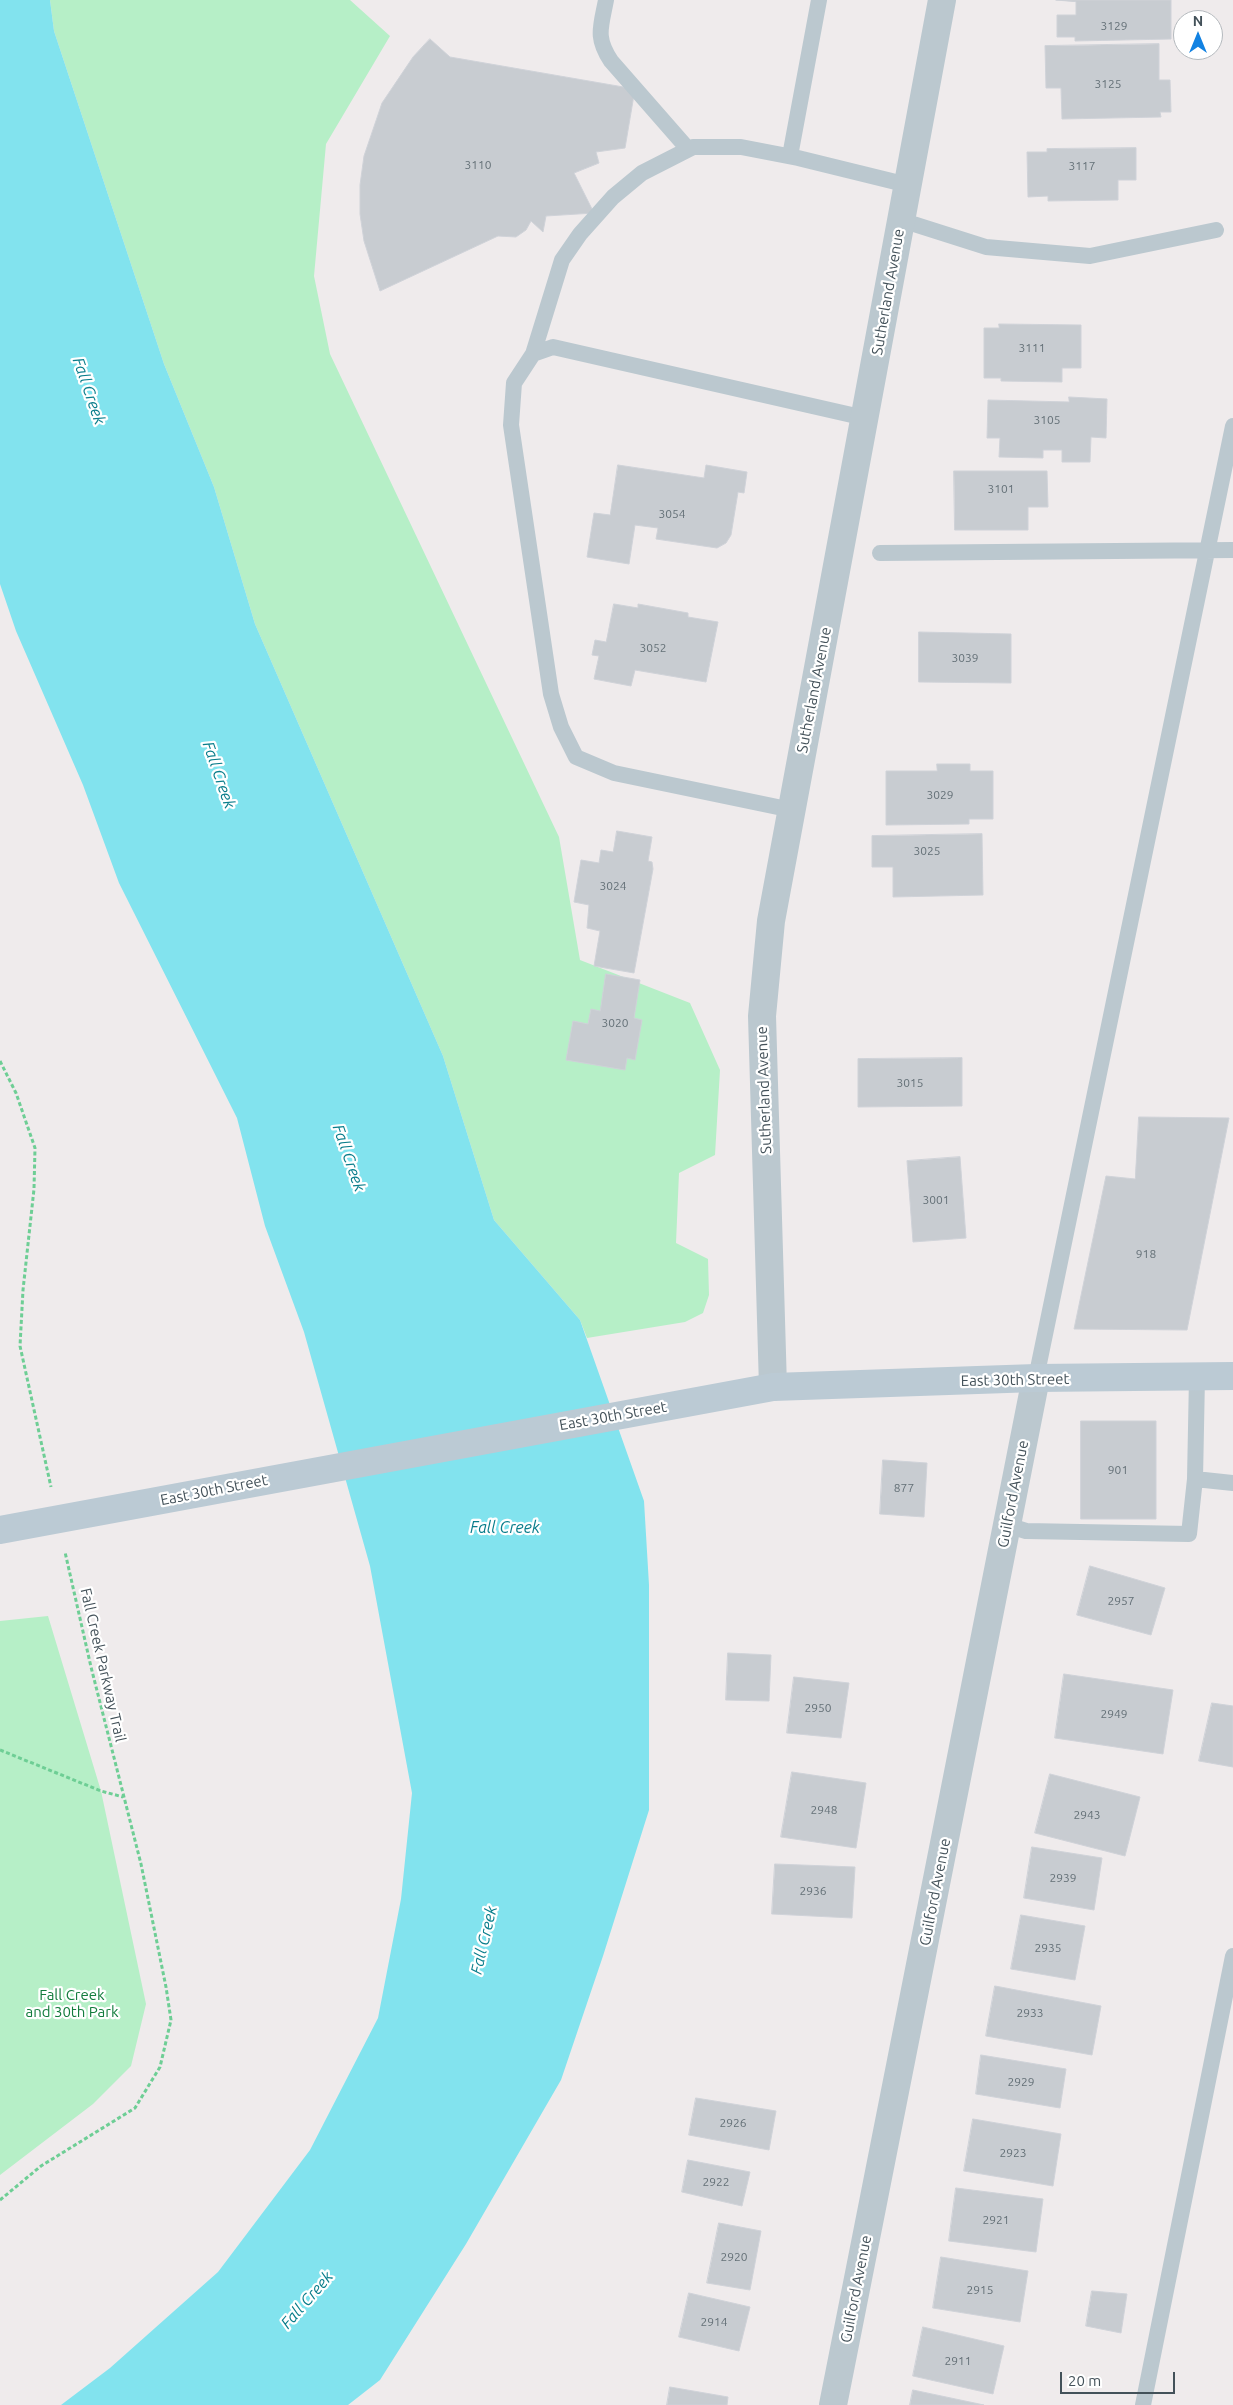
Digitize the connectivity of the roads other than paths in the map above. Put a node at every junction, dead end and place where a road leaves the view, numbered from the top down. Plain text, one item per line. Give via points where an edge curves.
1 (606, 0) edge
2 (818, 0) edge
3 (942, 0) edge
4 (688, 149) junction
5 (790, 156) junction
6 (908, 185) junction
7 (901, 220) junction
8 (1216, 230) dead end
9 (534, 354) junction
10 (865, 418) junction
11 (1233, 426) edge
12 (1207, 550) junction
13 (1233, 550) edge
14 (880, 553) dead end
15 (792, 810) junction
16 (1233, 1376) edge
17 (1196, 1377) junction
18 (1036, 1378) junction
19 (773, 1387) junction
20 (1195, 1480) junction
21 (1233, 1483) edge
22 (1007, 1525) junction
23 (4, 1530) edge
24 (1233, 1956) edge
25 (833, 2405) edge
26 (1142, 2405) edge

1 - 4 lane via 601,46
2 - 5 lane
3 - 6 street, Sutherland Avenue
4 - 5 lane via 740,147
4 - 9 lane via 642,173 613,197 580,234 562,260
5 - 6 lane
6 - 7 street, Sutherland Avenue
7 - 8 lane via 986,247 1090,256
7 - 10 street, Sutherland Avenue
9 - 10 lane via 553,347
9 - 15 lane via 514,382 511,425 551,694 560,727 576,756 614,773
10 - 15 street, Sutherland Avenue
11 - 12 lane
12 - 13 lane
12 - 14 lane
12 - 18 lane
15 - 19 street, Sutherland Avenue via 771,921 762,1016
16 - 17 main road, East 30th Street
17 - 18 main road, East 30th Street
17 - 20 lane
18 - 19 main road, East 30th Street
18 - 22 street, Guilford Avenue
19 - 23 main road, East 30th Street
20 - 21 lane
20 - 22 lane via 1189,1534 1026,1531
22 - 25 street, Guilford Avenue
24 - 26 lane

